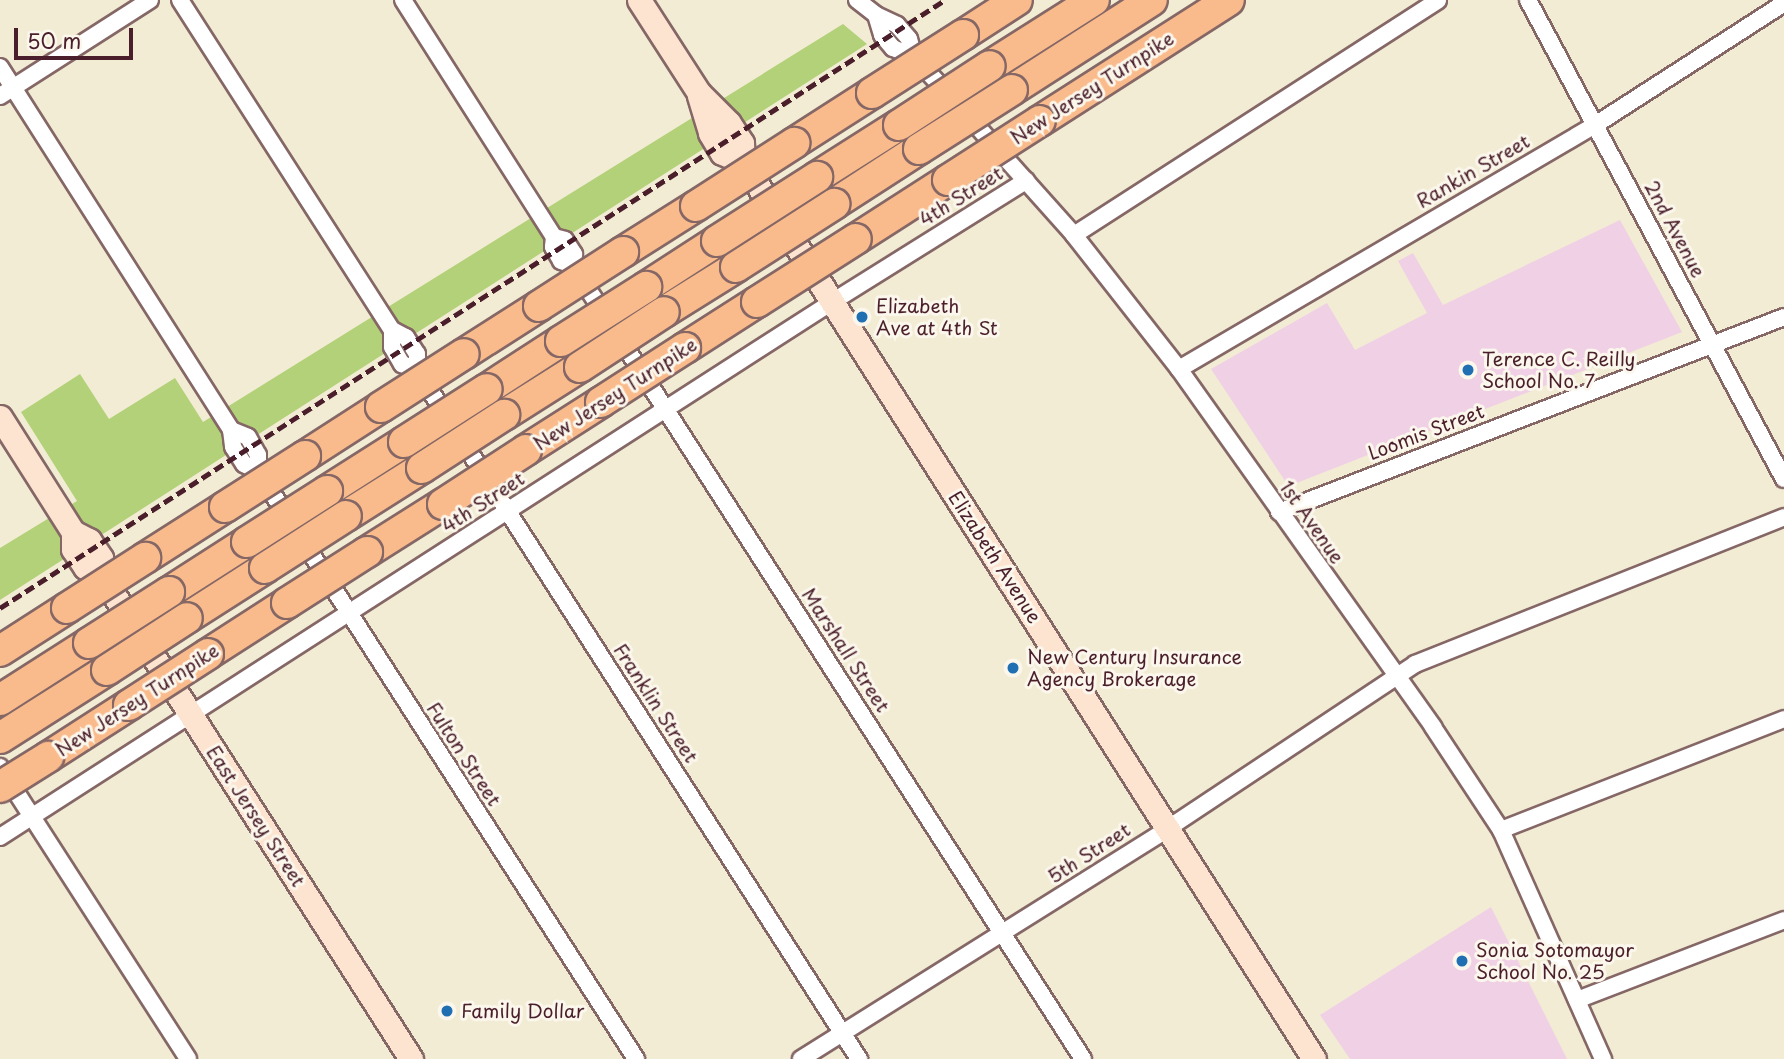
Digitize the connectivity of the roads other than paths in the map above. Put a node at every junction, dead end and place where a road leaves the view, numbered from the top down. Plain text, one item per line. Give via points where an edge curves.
1 (149, 0) edge
2 (180, 0) edge
3 (403, 0) edge
4 (639, 0) edge
5 (857, 0) edge
6 (1017, 0) edge
7 (1094, 0) edge
8 (1152, 0) edge
9 (1229, 0) edge
10 (1438, 0) edge
11 (1528, 0) edge
12 (1784, 3) edge
13 (0, 67) edge
14 (7, 92) edge
15 (1594, 125) junction
16 (1026, 181) junction
17 (1073, 235) junction
18 (832, 302) junction
19 (1784, 317) edge
20 (1713, 345) junction
21 (1178, 369) junction
22 (665, 409) junction
23 (0, 417) edge
24 (1784, 479) edge
25 (508, 511) junction
26 (1279, 512) junction
27 (1784, 517) edge
28 (348, 612) junction
29 (0, 651) edge
30 (1396, 677) junction
31 (4, 697) edge
32 (189, 713) junction
33 (1784, 719) edge
34 (0, 738) edge
35 (0, 767) edge
36 (0, 787) edge
37 (32, 817) junction
38 (1167, 829) junction
39 (1500, 830) junction
40 (0, 837) edge
41 (1784, 920) edge
42 (1003, 933) junction
43 (1577, 1000) junction
44 (841, 1032) junction
45 (188, 1059) edge
46 (411, 1059) edge
47 (636, 1059) edge
48 (801, 1059) edge
49 (859, 1059) edge
50 (1083, 1059) edge
51 (1314, 1059) edge
52 (1602, 1059) edge

1 - 14 street
2 - 25 street, Franklin Street via 392,330 392,347 402,364 417,370
3 - 22 street, Marshall Street via 554,237 553,247 561,261 572,265
4 - 18 street, Elizabeth Avenue via 699,93 710,133 722,153 743,162
5 - 16 street, 1st Avenue via 876,15 882,35 893,48 914,57
6 - 29 highway, bridge
7 - 31 highway, bridge
8 - 34 highway, bridge
9 - 36 highway, New Jersey Turnpike, bridge
10 - 17 street
11 - 15 street, 2nd Avenue
12 - 15 street, Rankin Street
13 - 14 street, Fulton Street
14 - 28 street, Fulton Street via 232,430 233,447 244,464 258,471
15 - 20 street, 2nd Avenue
15 - 21 street, Rankin Street
16 - 17 street, 1st Avenue
16 - 18 street, 4th Street
17 - 21 street, 1st Avenue
18 - 22 street, 4th Street
18 - 38 street, Elizabeth Avenue
19 - 20 street, Loomis Street
20 - 24 street, 2nd Avenue
20 - 26 street, Loomis Street
21 - 26 street, 1st Avenue
22 - 25 street, 4th Street
22 - 42 street, Marshall Street
23 - 32 street, East Jersey Street via 73,532 73,549 85,567 100,573
25 - 28 street, 4th Street
25 - 44 street, Franklin Street
26 - 30 street, 1st Avenue
27 - 30 street, 5th Street via 1415,664
28 - 32 street, 4th Street
28 - 47 street, Fulton Street
30 - 38 street, 5th Street
30 - 39 street, 1st Avenue
32 - 37 street, 4th Street
32 - 46 street, East Jersey Street
33 - 39 street
35 - 37 street
37 - 40 street, 4th Street
37 - 45 street
38 - 42 street, 5th Street
38 - 51 street, Elizabeth Avenue
39 - 43 street, 1st Avenue
41 - 43 street
42 - 44 street, 5th Street
42 - 50 street, Marshall Street
43 - 52 street, 1st Avenue
44 - 48 street, 5th Street
44 - 49 street, Franklin Street

